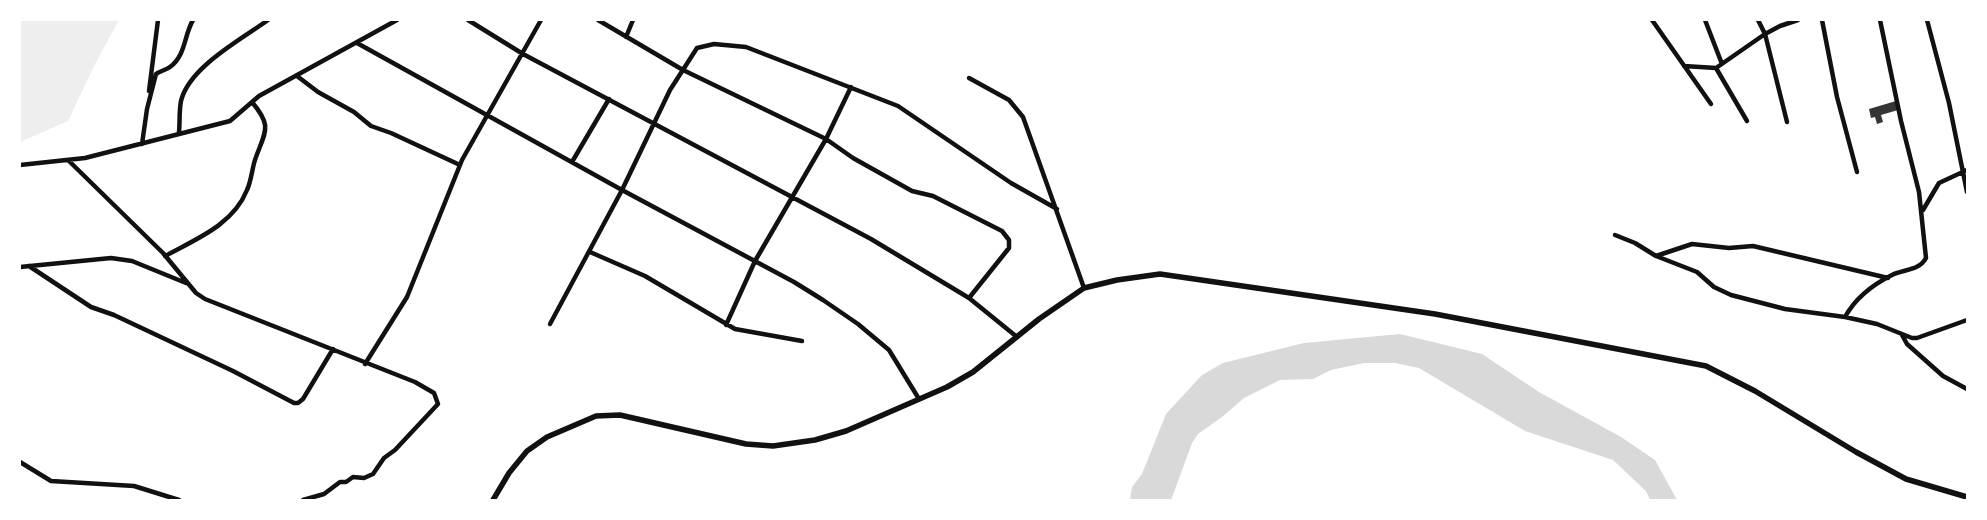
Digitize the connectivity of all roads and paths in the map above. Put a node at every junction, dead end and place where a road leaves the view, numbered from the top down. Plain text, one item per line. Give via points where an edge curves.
1 (158, 20) edge
2 (193, 20) edge
3 (268, 20) edge
4 (397, 20) edge
5 (468, 20) edge
6 (541, 20) edge
7 (598, 20) edge
8 (633, 20) edge
9 (1652, 20) edge
10 (1705, 20) edge
11 (1758, 20) edge
12 (1798, 20) edge
13 (1822, 20) edge
14 (1880, 20) edge
15 (1927, 20) edge
16 (1765, 34) junction
17 (626, 37) junction
18 (357, 42) junction
19 (523, 54) junction
20 (1722, 64) junction
21 (1684, 66) junction
22 (1716, 68) junction
23 (683, 70) junction
24 (297, 76) junction
25 (969, 78) dead end
26 (851, 87) junction
27 (609, 99) junction
28 (252, 102) junction
29 (1711, 104) dead end
30 (147, 109) junction
31 (488, 116) junction
32 (1747, 122) dead end
33 (1787, 122) dead end
34 (655, 123) junction
35 (179, 132) junction
36 (826, 139) junction
37 (142, 144) junction
38 (69, 161) junction
39 (572, 162) junction
40 (460, 164) junction
41 (20, 165) edge
42 (1965, 171) edge
43 (1857, 172) dead end
44 (622, 190) junction
45 (1967, 192) edge
46 (792, 196) junction
47 (1057, 209) junction
48 (1922, 211) junction
49 (1615, 235) dead end
50 (590, 252) junction
51 (165, 256) junction
52 (1656, 256) junction
53 (755, 261) junction
54 (29, 266) junction
55 (20, 267) edge
56 (1888, 278) junction
57 (188, 284) junction
58 (1084, 288) junction
59 (969, 298) junction
60 (1845, 316) junction
61 (1967, 320) edge
62 (550, 324) dead end
63 (726, 325) junction
64 (1902, 335) junction
65 (1017, 337) junction
66 (802, 342) dead end
67 (333, 350) junction
68 (365, 364) junction
69 (1967, 389) edge
70 (919, 399) junction
71 (20, 462) edge
72 (1967, 497) edge
73 (179, 500) edge
74 (303, 500) edge
75 (494, 500) edge

1 - 30 street
2 - 30 street via 177,59 156,74
3 - 35 street via 209,61 196,77 181,102
4 - 18 street
5 - 19 street
6 - 19 street
7 - 17 street
8 - 17 street
9 - 21 street
10 - 20 street
11 - 16 street
12 - 16 street
13 - 43 street
14 - 48 street
15 - 42 street
16 - 20 street
16 - 33 street
17 - 23 street
18 - 24 street
18 - 31 street
19 - 27 street
19 - 31 street
20 - 22 street
21 - 22 street
21 - 29 street
22 - 32 street
23 - 26 street via 698,48 704,45 746,47
23 - 34 street
23 - 36 street
24 - 28 street
24 - 40 street via 371,126
25 - 47 street via 1017,107
26 - 36 street
26 - 47 street via 898,106 1011,183
27 - 34 street
27 - 39 street
28 - 35 street via 230,121
28 - 51 street via 263,115 267,130 255,158 248,190 239,206 218,227
30 - 37 street
31 - 39 street
31 - 40 street
34 - 44 street
34 - 46 street
35 - 37 street
36 - 46 street
36 - 59 street via 912,191 933,196 1005,234 1009,248
37 - 38 street
38 - 41 street
38 - 51 street
39 - 44 street
40 - 68 street via 410,291
42 - 45 street
42 - 48 street via 1939,183
44 - 50 street
44 - 53 street
46 - 53 street
46 - 59 street
47 - 58 street
48 - 56 street via 1926,258 1919,266
49 - 52 street
50 - 62 street
50 - 63 street via 645,276
51 - 57 street
52 - 56 street via 1692,244 1729,248 1752,246
52 - 60 street via 1697,272 1714,287 1731,295 1785,309
53 - 63 street
53 - 70 street via 858,324 889,350
54 - 55 street
54 - 57 street via 110,258 132,261
54 - 67 street via 91,307 233,371 294,403 303,399
56 - 60 street via 1858,298
57 - 67 street via 205,299
58 - 65 street
58 - 72 street via 1160,274 1200,279 1435,314 1706,366 1906,478
59 - 65 street
60 - 64 street via 1878,324
61 - 64 street via 1917,338
63 - 66 street via 749,333
64 - 69 street via 1907,344 1943,376
65 - 70 street via 973,372
67 - 68 street
68 - 74 street via 415,382 434,393 438,404 384,458 373,474 364,478 353,476 324,494
70 - 75 street via 846,431 815,440 773,446 746,444 620,415 596,416 547,437 527,451 509,473
71 - 73 street via 51,481 134,486

